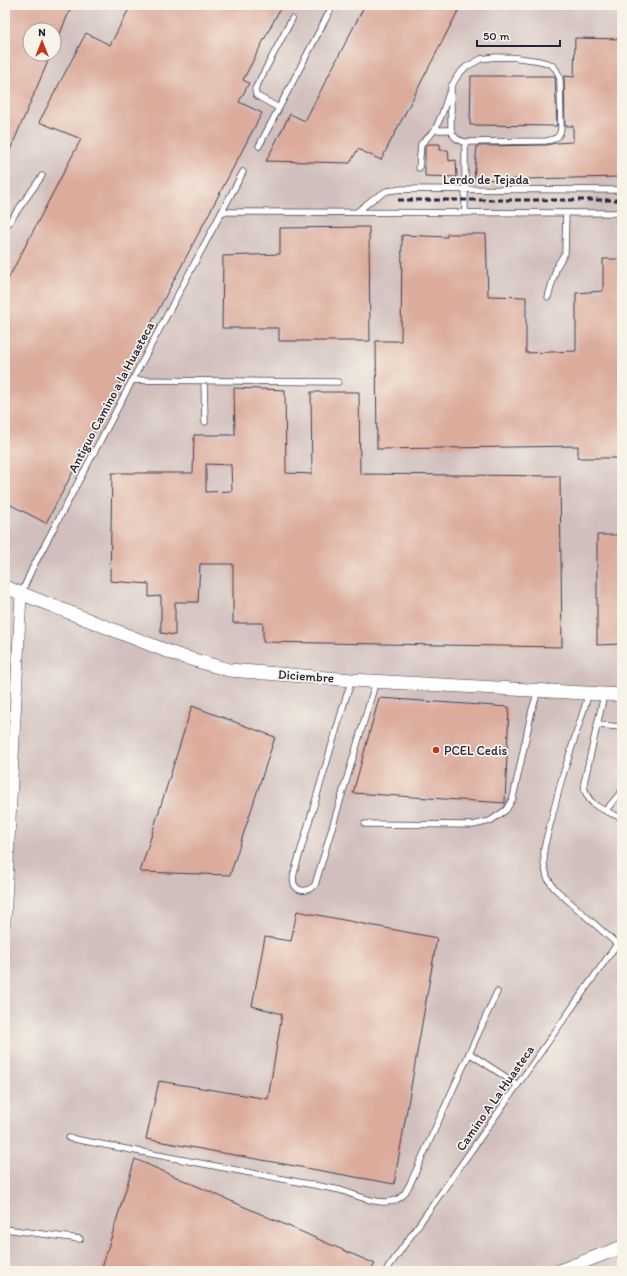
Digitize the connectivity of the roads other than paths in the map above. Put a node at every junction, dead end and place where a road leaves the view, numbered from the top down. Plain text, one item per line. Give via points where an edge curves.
1 (333, 5) edge
2 (292, 19) dead end
3 (451, 87) junction
4 (279, 108) junction
5 (435, 130) junction
6 (451, 130) junction
7 (464, 142) junction
8 (259, 146) dead end
9 (418, 168) dead end
10 (243, 172) dead end
11 (42, 176) dead end
12 (465, 190) junction
13 (622, 190) edge
14 (222, 212) junction
15 (357, 212) junction
16 (465, 213) junction
17 (566, 213) junction
18 (622, 213) edge
19 (5, 228) edge
20 (548, 297) dead end
21 (133, 380) junction
22 (204, 381) junction
23 (338, 382) dead end
24 (205, 422) dead end
25 (5, 586) edge
26 (21, 594) junction
27 (352, 680) junction
28 (376, 681) junction
29 (538, 691) junction
30 (589, 693) junction
31 (604, 694) junction
32 (622, 695) edge
33 (598, 725) junction
34 (622, 727) edge
35 (622, 791) edge
36 (606, 810) junction
37 (622, 818) edge
38 (365, 824) dead end
39 (5, 922) edge
40 (622, 937) edge
41 (617, 944) junction
42 (497, 992) dead end
43 (469, 1053) junction
44 (518, 1085) junction
45 (69, 1138) dead end
46 (5, 1229) edge
47 (80, 1239) dead end
48 (622, 1247) edge
49 (386, 1271) edge
50 (559, 1271) edge

1 - 4 lane
2 - 4 lane via 255,89 256,95
3 - 5 lane
3 - 6 lane
3 - 7 lane via 466,67 481,59 496,57 552,64 560,80 561,128 558,138 546,141
4 - 8 lane
5 - 6 lane
5 - 9 lane via 421,144
6 - 7 lane via 457,140
7 - 12 lane
10 - 14 lane, Antiguo Camino a la Huasteca
11 - 19 lane
12 - 13 lane, Lerdo de Tejada
12 - 15 lane, Lerdo de Tejada via 387,191
12 - 16 lane
14 - 15 lane
14 - 21 lane, Antiguo Camino a la Huasteca
15 - 16 lane
16 - 17 lane
17 - 18 lane
17 - 20 lane via 564,254 557,266
21 - 22 lane
21 - 26 lane, Antiguo Camino a la Huasteca
22 - 23 lane
22 - 24 lane
25 - 26 street, Diciembre
26 - 27 street, Diciembre via 176,655 229,670
26 - 39 street
27 - 28 street, Diciembre
27 - 28 lane via 294,873 295,888 299,890 311,889 315,885
28 - 29 street, Diciembre
29 - 30 street, Diciembre
29 - 38 lane via 513,798 506,810 490,821 474,825
30 - 31 street, Diciembre
30 - 41 lane via 562,778 544,848 544,864 547,877 554,888
31 - 32 street, Diciembre
31 - 33 lane
33 - 34 lane
33 - 36 lane via 584,790 588,799
35 - 36 lane
36 - 37 lane
40 - 41 lane, Camino A La Huasteca
41 - 44 lane, Camino A La Huasteca
42 - 43 lane
43 - 44 lane
43 - 45 lane via 410,1184 396,1200 374,1201 340,1190
44 - 49 lane, Camino A La Huasteca
46 - 47 lane
48 - 50 street

